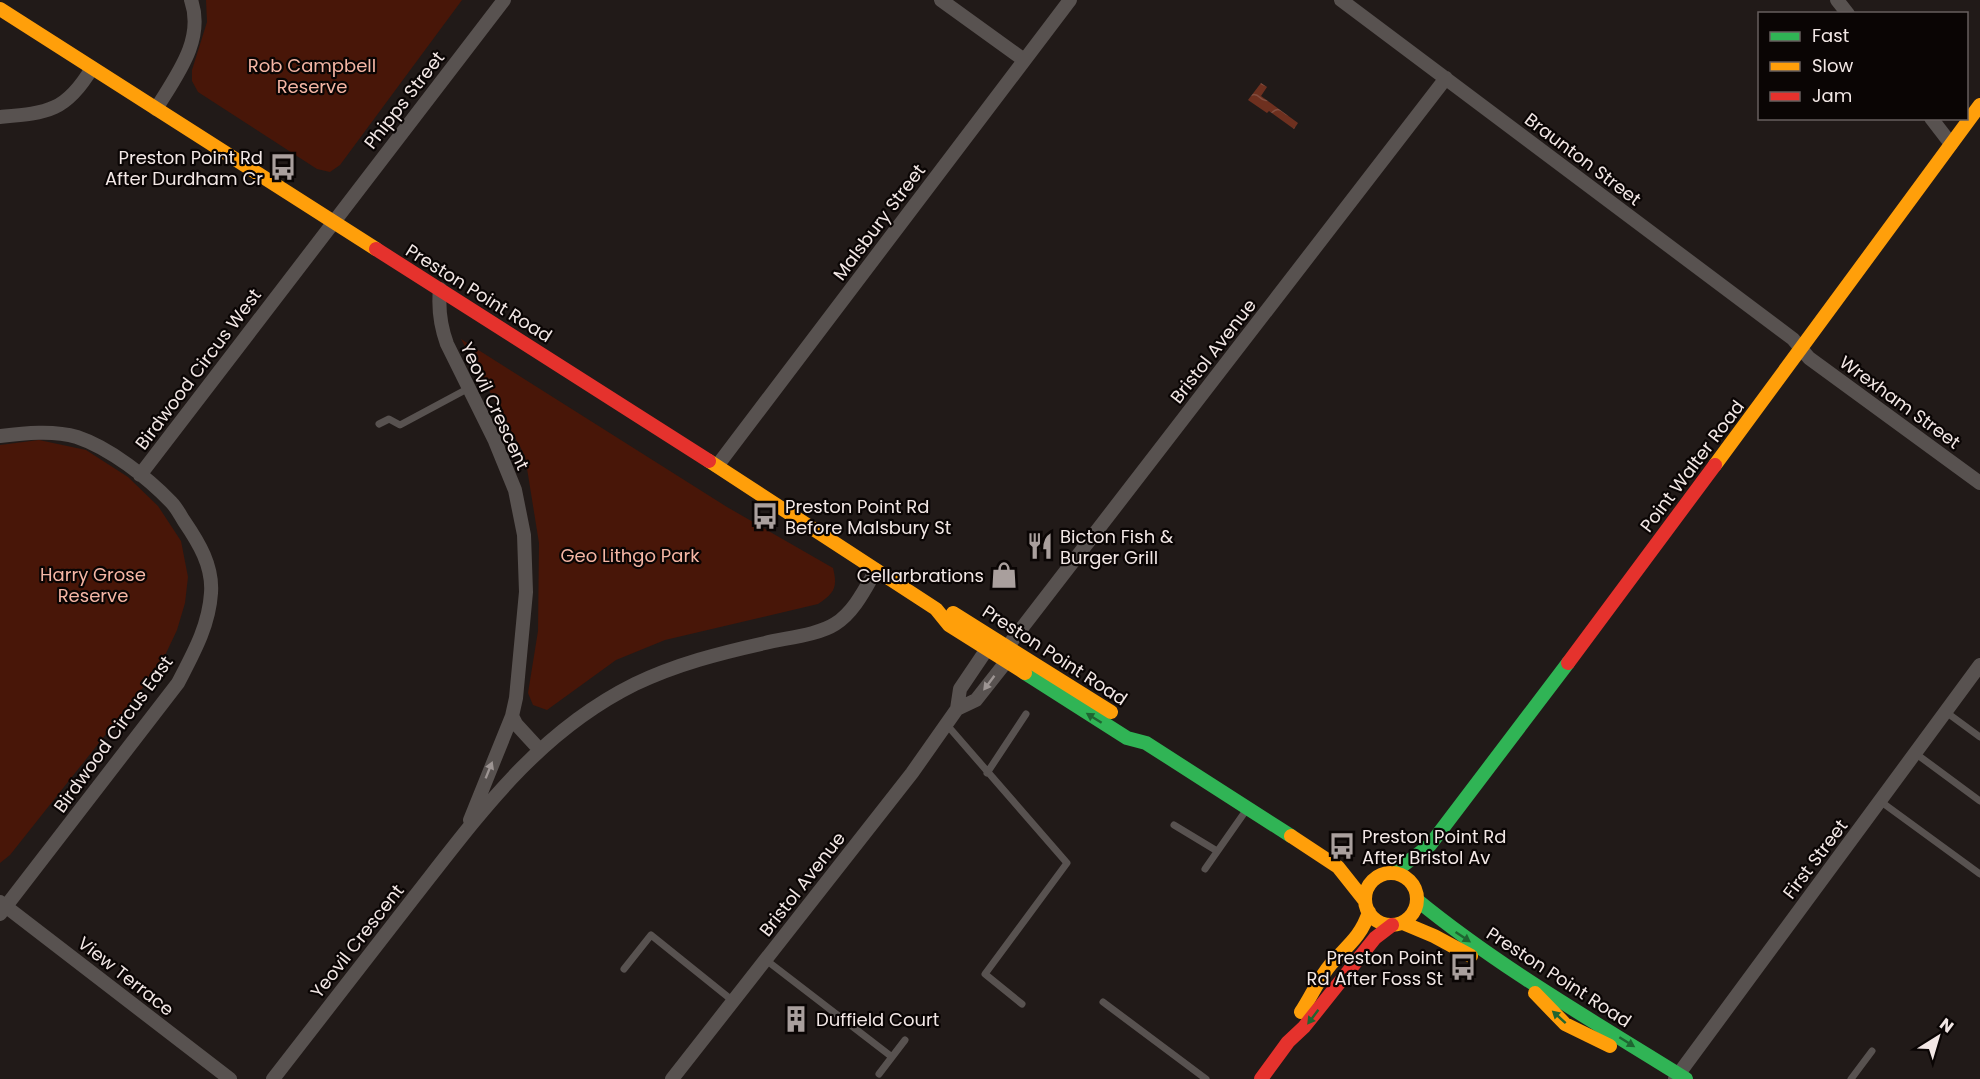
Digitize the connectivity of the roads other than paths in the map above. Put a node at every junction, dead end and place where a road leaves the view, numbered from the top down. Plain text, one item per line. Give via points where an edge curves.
1 (191, 0) edge
2 (504, 0) edge
3 (941, 0) edge
4 (1070, 0) edge
5 (1341, 0) edge
6 (1837, 0) edge
7 (0, 9) edge
8 (1846, 12) edge
9 (1024, 60) junction
10 (93, 68) junction
11 (1446, 78) junction
12 (1980, 105) edge
13 (156, 109) junction
14 (0, 117) edge
15 (1933, 120) edge
16 (1951, 144) junction
17 (333, 222) junction
18 (440, 290) junction
19 (1801, 349) junction
20 (469, 388) junction
21 (379, 424) dead end
22 (0, 436) edge
23 (717, 466) junction
24 (140, 475) junction
25 (1980, 483) edge
26 (876, 570) junction
27 (936, 609) junction
28 (1008, 646) junction
29 (987, 650) junction
30 (1006, 662) junction
31 (1980, 666) edge
32 (957, 709) junction
33 (1946, 712) junction
34 (1026, 714) dead end
35 (512, 716) junction
36 (946, 724) junction
37 (1980, 737) edge
38 (1146, 743) junction
39 (539, 749) junction
40 (1915, 753) junction
41 (987, 773) junction
42 (1880, 801) junction
43 (1980, 801) edge
44 (1247, 809) junction
45 (470, 825) junction
46 (1173, 825) dead end
47 (1430, 845) junction
48 (1217, 851) junction
49 (1338, 867) junction
50 (1205, 869) dead end
51 (1980, 874) edge
52 (1386, 875) junction
53 (1416, 894) junction
54 (1367, 906) junction
55 (2, 908) edge
56 (1397, 924) junction
57 (765, 960) junction
58 (624, 969) dead end
59 (733, 1001) junction
60 (1103, 1002) dead end
61 (1022, 1004) dead end
62 (905, 1041) dead end
63 (1288, 1041) junction
64 (1872, 1051) dead end
65 (892, 1057) junction
66 (879, 1074) dead end
67 (1680, 1077) edge
68 (230, 1079) edge
69 (273, 1079) edge
70 (672, 1079) edge
71 (1206, 1079) edge
72 (1261, 1079) edge
73 (1663, 1079) edge
74 (1851, 1079) edge

1 - 13 street via 196,13 194,34 185,62
2 - 17 street, Phipps Street
3 - 9 street
4 - 9 street, Malsbury Street
5 - 11 street, Braunton Street
6 - 8 street
7 - 10 main road, Preston Point Road
9 - 23 street, Malsbury Street
10 - 13 main road, Preston Point Road
10 - 14 street via 76,91 53,109
11 - 19 street, Braunton Street via 1793,339
11 - 28 street, Bristol Avenue
12 - 16 main road, Point Walter Road
13 - 17 main road, Preston Point Road
15 - 16 street
16 - 19 main road, Point Walter Road
17 - 18 main road, Preston Point Road
17 - 24 street, Birdwood Circus West
18 - 20 street, Yeovil Crescent via 442,330
18 - 23 main road, Preston Point Road
19 - 25 street, Wrexham Street
19 - 47 main road, Point Walter Road
20 - 21 lane via 400,425 389,419
20 - 35 street, Yeovil Crescent via 515,490 524,535 526,592
22 - 24 street, Birdwood Circus West via 31,432 76,436 102,448
23 - 26 main road, Preston Point Road
24 - 55 street, Birdwood Circus East via 173,503 208,562 211,591 206,623 178,683
26 - 27 main road, Preston Point Road
26 - 39 street, Yeovil Crescent via 850,611 833,626 697,659 654,676 598,705
27 - 28 main road, Preston Point Road via 957,614
27 - 29 main road, Preston Point Road via 949,625
28 - 29 street
28 - 30 street, Bristol Avenue
28 - 38 main road, Preston Point Road via 1135,728
29 - 30 main road, Preston Point Road
29 - 32 street, Bristol Avenue via 960,689
30 -> 32 street, Bristol Avenue via 976,700
38 -> 30 main road, Preston Point Road via 1127,738
31 - 33 street, First Street
32 - 36 street, Bristol Avenue
33 - 37 lane
33 - 40 street, First Street
34 - 41 lane
35 - 39 street
45 -> 35 street, Yeovil Crescent
36 - 41 lane
36 - 57 street, Bristol Avenue
38 - 44 main road, Preston Point Road
39 - 45 street, Yeovil Crescent
40 - 42 street, First Street
40 - 43 lane
41 - 61 lane via 1067,863 985,974
42 - 51 lane
42 - 67 street, First Street
44 - 48 lane
44 - 49 main road, Preston Point Road
45 - 69 street, Yeovil Crescent
46 - 48 lane
47 - 52 main road, Point Walter Road
47 - 53 main road, Point Walter Road
48 - 50 lane
49 - 52 main road, Preston Point Road
49 - 54 main road, Preston Point Road
52 - 53 main road via 1406,878
52 - 54 main road, Point Walter Road via 1369,886
53 - 56 main road, Point Walter Road via 1413,914
53 -> 67 main road, Preston Point Road via 1455,931
54 - 56 main road via 1378,922
54 - 63 main road, Point Walter Road via 1366,921 1350,946 1325,972 1296,1019
55 - 68 street, View Terrace
56 -> 63 main road, Point Walter Road via 1375,938 1304,1027
73 -> 56 main road, Preston Point Road via 1598,1037 1570,1027 1536,993 1455,947
57 - 59 street, Bristol Avenue
57 - 65 lane
58 - 59 lane via 651,935
59 - 70 street, Bristol Avenue
60 - 71 lane
62 - 65 lane
63 - 72 main road, Point Walter Road
64 - 74 lane
65 - 66 lane

